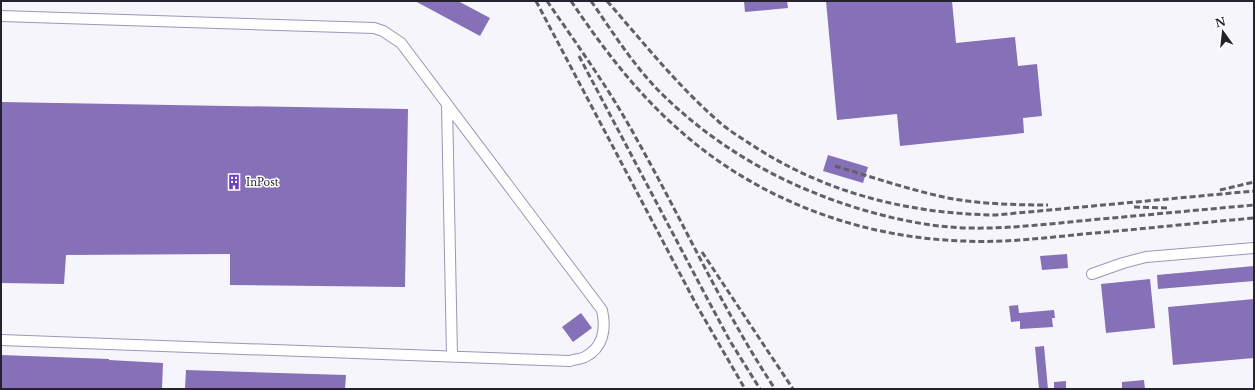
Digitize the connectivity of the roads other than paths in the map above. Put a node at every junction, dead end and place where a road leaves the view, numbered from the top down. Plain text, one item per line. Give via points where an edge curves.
1 (1, 16) edge
2 (447, 104) junction
3 (1254, 248) edge
4 (1092, 274) dead end
5 (1, 340) edge
6 (452, 356) junction

1 - 2 lane via 374,28 401,43
2 - 6 lane
2 - 6 lane via 602,310 605,321 604,337 595,350 586,357 570,361
3 - 4 lane via 1146,257
5 - 6 lane

